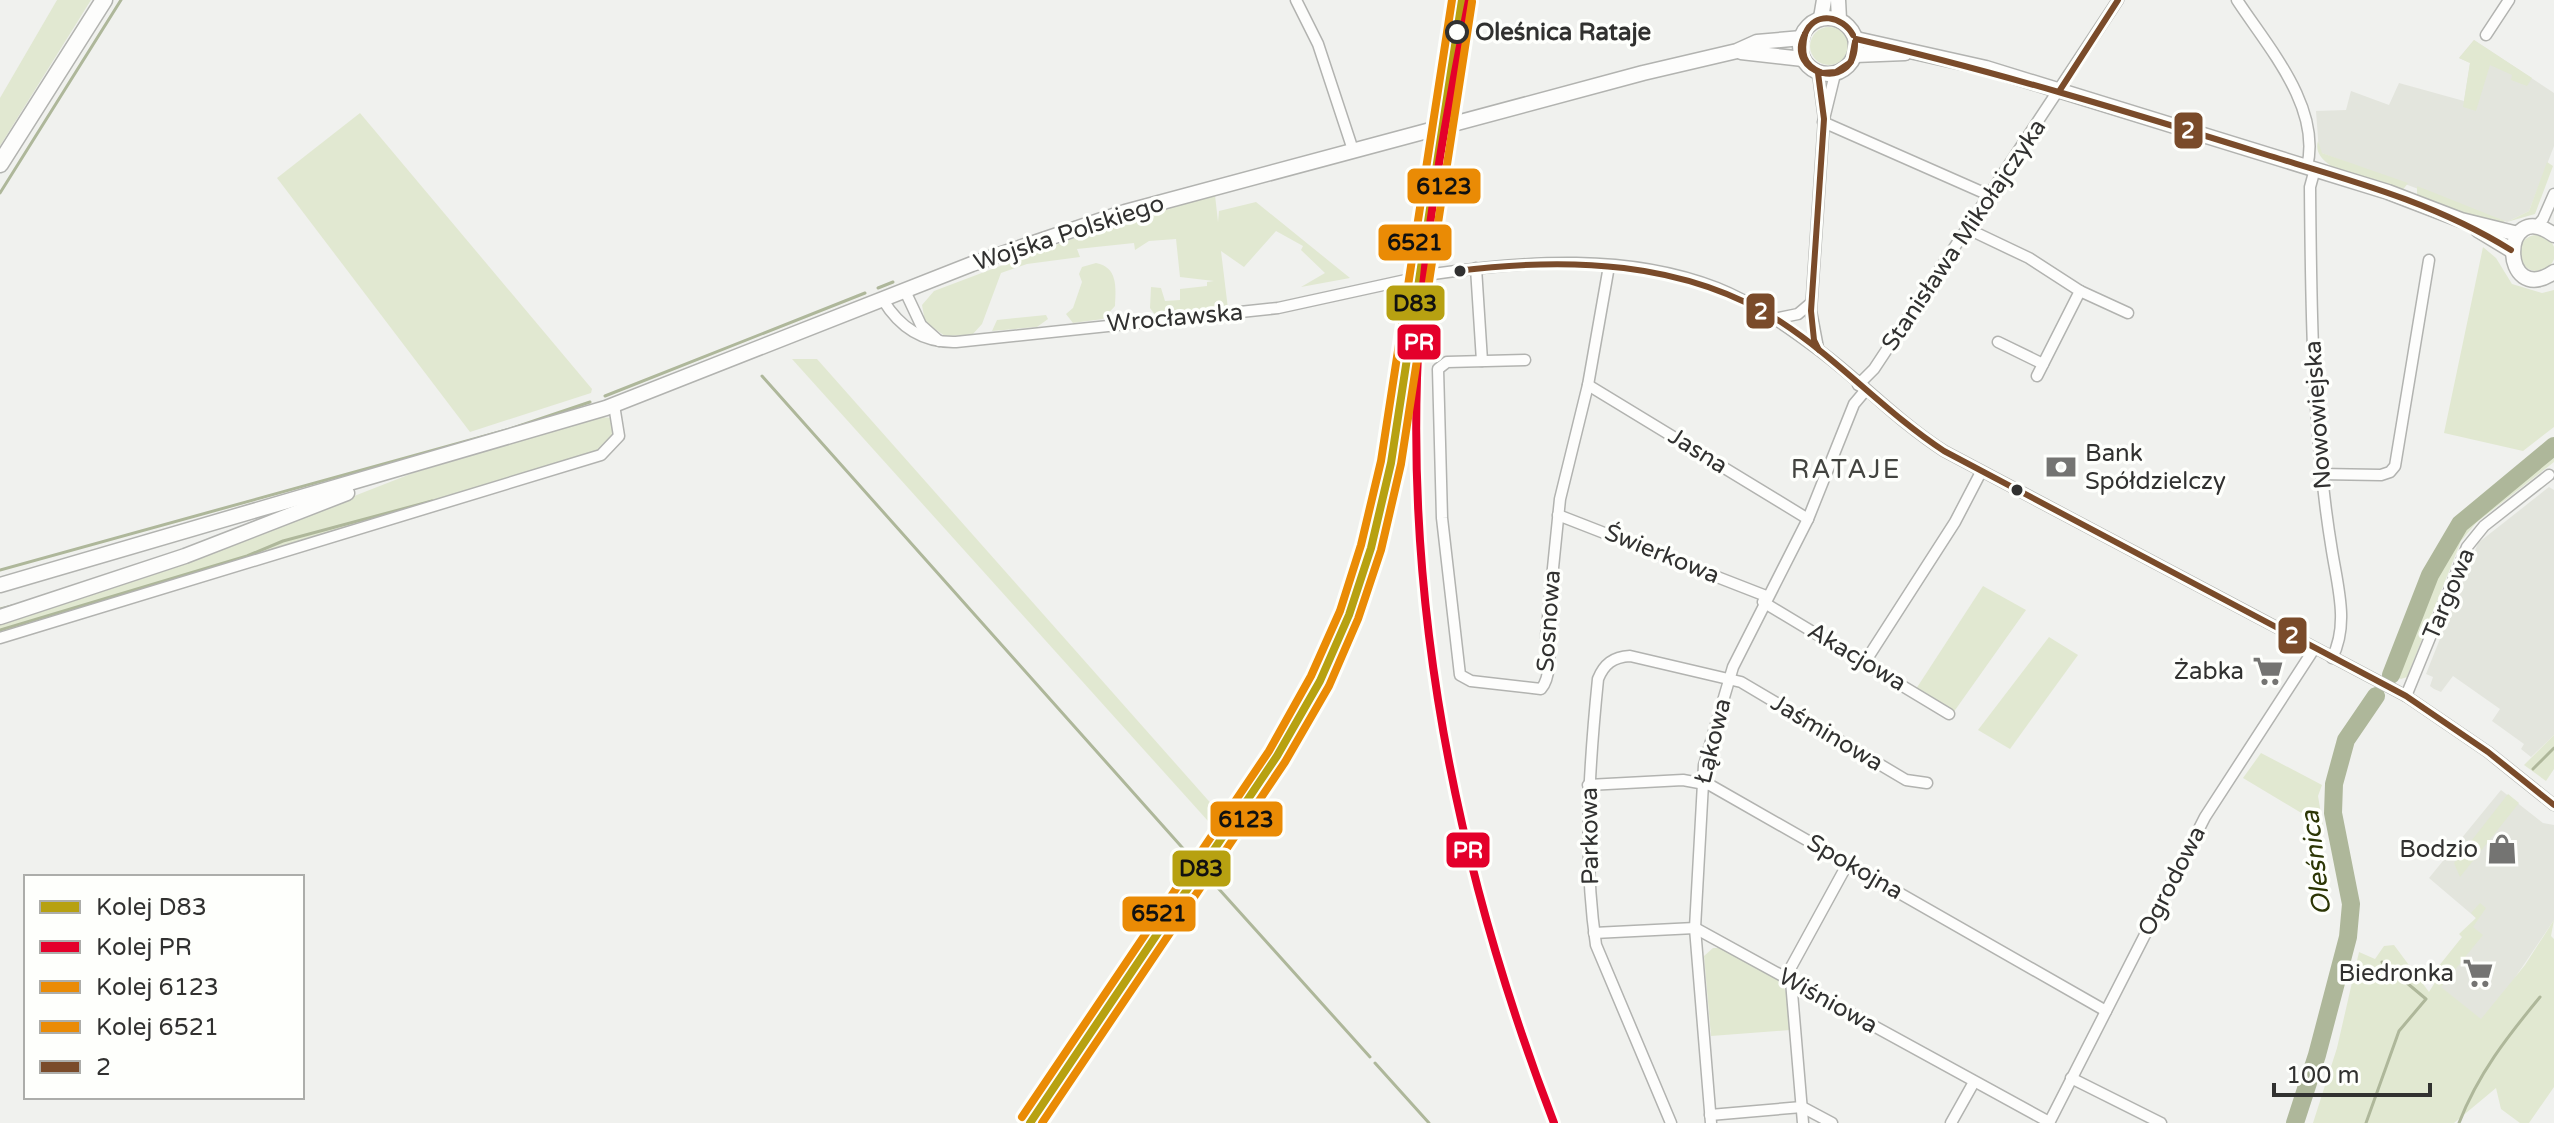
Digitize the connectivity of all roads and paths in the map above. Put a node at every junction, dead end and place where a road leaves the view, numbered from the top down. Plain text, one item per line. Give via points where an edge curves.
1 (104, 0) edge
2 (1296, 0) edge
3 (1824, 0) edge
4 (1838, 0) edge
5 (2118, 0) edge
6 (2237, 0) edge
7 (2509, 0) edge
8 (1821, 18) junction
9 (1839, 19) junction
10 (2486, 35) dead end
11 (1802, 38) junction
12 (1856, 39) junction
13 (1737, 51) junction
14 (1910, 52) junction
15 (1855, 55) junction
16 (1803, 59) junction
17 (1818, 73) junction
18 (1835, 74) junction
19 (2060, 90) junction
20 (1824, 121) junction
21 (1353, 150) junction
22 (0, 164) edge
23 (2311, 168) junction
24 (2554, 194) edge
25 (1991, 196) junction
26 (2461, 220) junction
27 (2535, 228) junction
28 (1968, 229) junction
29 (2518, 234) junction
30 (2554, 235) edge
31 (2511, 250) junction
32 (2429, 260) dead end
33 (1609, 266) junction
34 (1476, 268) junction
35 (2554, 272) edge
36 (1433, 274) dead end
37 (1406, 280) dead end
38 (905, 291) junction
39 (2080, 291) junction
40 (883, 300) junction
41 (1811, 303) junction
42 (2128, 313) dead end
43 (1774, 319) junction
44 (941, 342) junction
45 (1998, 342) dead end
46 (1819, 350) junction
47 (1525, 360) dead end
48 (1482, 361) junction
49 (2043, 364) junction
50 (2037, 376) dead end
51 (1588, 385) junction
52 (1861, 388) junction
53 (614, 405) junction
54 (418, 466) junction
55 (1981, 472) junction
56 (2320, 474) junction
57 (2549, 475) dead end
58 (1558, 515) junction
59 (1808, 519) junction
60 (0, 585) edge
61 (1764, 599) junction
62 (0, 617) edge
63 (0, 638) edge
64 (2314, 649) junction
65 (2332, 658) junction
66 (1865, 662) junction
67 (1729, 678) junction
68 (2406, 696) junction
69 (1949, 714) dead end
70 (1701, 783) junction
71 (1927, 783) dead end
72 (1588, 785) junction
73 (2554, 805) edge
74 (1848, 863) junction
75 (1695, 928) junction
76 (1594, 933) junction
77 (1791, 979) junction
78 (2106, 1011) junction
79 (2071, 1078) junction
80 (1974, 1082) junction
81 (1802, 1107) junction
82 (1710, 1119) edge
83 (2049, 1122) edge
84 (1671, 1123) edge
85 (1803, 1123) edge
86 (1832, 1123) edge
87 (1951, 1123) edge
88 (2161, 1123) edge

1 - 22 highway
2 - 21 street via 1318,44
3 - 8 main road
4 - 9 main road
5 - 19 street, Stanisława Mikołajczyka
6 - 23 street, Nowowiejska via 2300,104
7 - 10 street
8 - 9 main road
8 - 11 main road
9 - 12 main road
11 - 13 main road, Wojska Polskiego via 1757,42
11 - 16 main road
12 - 14 main road
12 - 15 main road
13 - 16 main road, Wojska Polskiego
13 - 21 main road, Wojska Polskiego
14 - 15 main road
14 - 19 main road
15 - 18 main road
16 - 17 main road
17 - 18 main road
17 - 20 street
18 - 20 street
19 - 23 main road
19 - 25 street, Stanisława Mikołajczyka
20 - 25 street
20 - 41 street
21 - 38 main road, Wojska Polskiego via 1125,212
23 - 26 main road
23 - 56 street, Nowowiejska via 2312,371
24 - 27 street
25 - 28 street, Stanisława Mikołajczyka
26 - 29 main road
26 - 31 main road
27 - 29 main road
27 - 30 main road
28 - 39 street via 2029,258
28 - 52 street, Stanisława Mikołajczyka
29 - 31 main road
31 - 35 main road via 2524,275 2540,278
32 - 56 street via 2395,466 2381,475
33 - 34 street via 1550,261
33 - 43 street via 1703,283
33 - 51 street, Sosnowa
34 - 36 street
34 - 48 street
37 - 44 street, Wrocławska via 1266,309
38 - 40 main road, Wojska Polskiego
38 - 44 street via 921,325
39 - 42 street
39 - 49 street
40 - 44 street via 904,325 927,340
40 - 53 main road, Wojska Polskiego
41 - 43 street via 1798,314
41 - 46 street
43 - 46 street
45 - 49 street
46 - 52 street
47 - 48 street, Sosnowa
48 - 58 street, Sosnowa via 1447,362 1438,375 1442,518 1457,668 1464,679 1544,685
49 - 50 street
51 - 58 street, Sosnowa
51 - 59 street, Jasna
52 - 55 street via 1915,432
52 - 59 street, Łąkowa
53 - 54 main road, Wojska Polskiego
53 - 63 street via 619,436 601,455
54 - 60 main road
54 - 62 main road via 185,556
55 - 64 street
55 - 66 street
56 - 65 street, Nowowiejska via 2343,629
57 - 68 street, Targowa via 2484,526 2467,547
58 - 61 street, Świerkowa
59 - 61 street, Łąkowa
61 - 66 street, Akacjowa
61 - 67 street, Łąkowa
64 - 65 street
64 - 78 street, Ogrodowa via 2205,817
65 - 68 street
66 - 69 street, Akacjowa
67 - 70 street, Łąkowa
67 - 71 street, Jaśminowa via 1906,780
67 - 72 street, Parkowa via 1630,656 1610,661 1598,679
68 - 73 street
70 - 72 street, Spokojna
70 - 74 street, Spokojna
70 - 75 street, Łąkowa
72 - 76 street, Parkowa
74 - 77 street via 1790,969
74 - 78 street, Spokojna
75 - 76 street
75 - 77 street, Wiśniowa
75 - 82 street, Łąkowa
76 - 84 street, Parkowa
77 - 80 street, Wiśniowa
77 - 81 street
78 - 79 street, Ogrodowa
79 - 83 street, Ogrodowa
79 - 88 street
80 - 83 street, Wiśniowa
80 - 87 street
81 - 82 street
81 - 85 street
81 - 86 street

